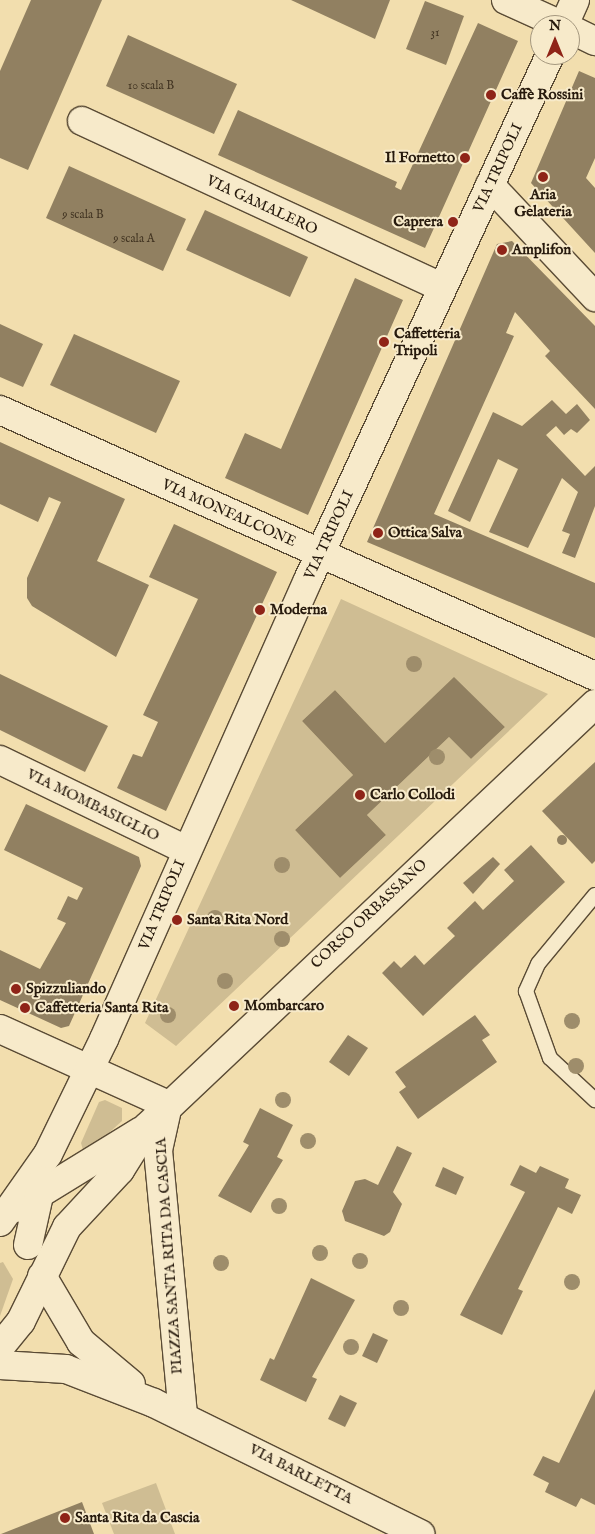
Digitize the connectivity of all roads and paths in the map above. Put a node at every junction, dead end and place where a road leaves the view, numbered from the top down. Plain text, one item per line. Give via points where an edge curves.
1 (506, 0) edge
2 (575, 0) edge
3 (540, 15) edge
4 (567, 15) edge
5 (580, 34) edge
6 (595, 41) edge
7 (545, 65) edge
8 (82, 121) dead end
9 (490, 185) junction
10 (442, 287) junction
11 (595, 297) edge
12 (0, 410) edge
13 (320, 554) junction
14 (595, 676) edge
15 (595, 704) edge
16 (0, 760) edge
17 (186, 850) junction
18 (595, 894) edge
19 (0, 1029) edge
20 (89, 1071) junction
21 (595, 1100) edge
22 (168, 1105) junction
23 (147, 1127) junction
24 (48, 1154) junction
25 (40, 1194) junction
26 (2, 1218) edge
27 (28, 1245) junction
28 (42, 1276) junction
29 (0, 1346) edge
30 (0, 1365) edge
31 (154, 1403) junction
32 (183, 1415) junction
33 (420, 1534) edge

1 - 3 street
2 - 4 street
5 - 6 street
7 - 9 street, VIA TRIPOLI
8 - 10 street, VIA GAMALERO
9 - 10 street, VIA TRIPOLI
9 - 11 street
10 - 13 street, VIA TRIPOLI
12 - 13 street, VIA MONFALCONE
13 - 14 street, VIA MONFALCONE
13 - 17 street, VIA TRIPOLI
15 - 22 street, CORSO ORBASSANO
16 - 17 street, VIA MOMBASIGLIO
17 - 20 street, VIA TRIPOLI
18 - 21 lane via 538,964 526,991 550,1058
19 - 20 street
20 - 22 street
20 - 24 street, VIA TRIPOLI
22 - 23 street, CORSO ORBASSANO
22 - 32 street, PIAZZA SANTA RITA DA CASCIA via 158,1150
23 - 25 street, PIAZZA SANTA RITA DA CASCIA
23 - 28 street, PIAZZA SANTA RITA DA CASCIA via 120,1170 67,1227
24 - 25 street
24 - 26 street
25 - 26 street, PIAZZA SANTA RITA DA CASCIA
25 - 27 street
26 - 27 street
27 - 28 street
28 - 29 street, PIAZZA SANTA RITA DA CASCIA via 21,1321
28 - 31 street via 81,1342
30 - 31 street via 66,1369
31 - 32 street
32 - 33 street, VIA BARLETTA

